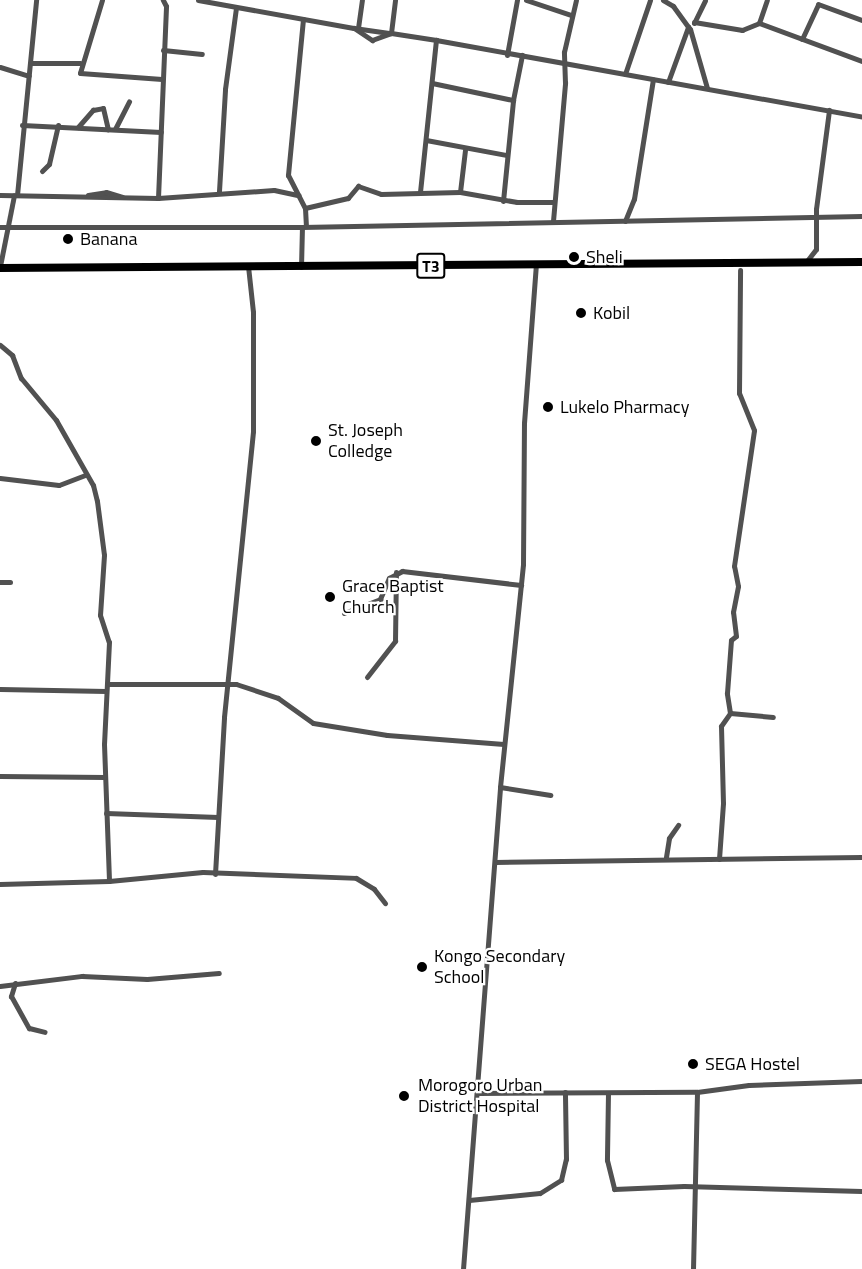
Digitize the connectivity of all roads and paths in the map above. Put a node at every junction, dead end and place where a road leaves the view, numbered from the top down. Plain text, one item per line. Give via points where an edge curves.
1 (36, 0) edge
2 (102, 0) edge
3 (198, 0) edge
4 (362, 0) edge
5 (395, 0) edge
6 (517, 0) edge
7 (526, 0) edge
8 (576, 0) edge
9 (650, 0) edge
10 (663, 0) edge
11 (705, 0) edge
12 (766, 0) edge
13 (166, 2) edge
14 (232, 5) edge
15 (571, 15) junction
16 (303, 19) junction
17 (862, 20) edge
18 (694, 22) junction
19 (759, 23) junction
20 (356, 28) junction
21 (689, 28) junction
22 (391, 33) junction
23 (802, 39) junction
24 (436, 40) junction
25 (163, 50) junction
26 (202, 54) dead end
27 (507, 55) junction
28 (522, 55) junction
29 (564, 61) junction
30 (862, 61) edge
31 (31, 63) junction
32 (80, 63) junction
33 (0, 67) edge
34 (625, 74) junction
35 (29, 76) junction
36 (162, 79) junction
37 (653, 79) junction
38 (669, 82) junction
39 (432, 83) junction
40 (707, 88) junction
41 (513, 100) junction
42 (129, 101) dead end
43 (829, 110) junction
44 (862, 117) edge
45 (22, 125) junction
46 (58, 125) junction
47 (78, 127) junction
48 (112, 129) junction
49 (161, 132) junction
50 (426, 140) junction
51 (465, 150) junction
52 (506, 155) junction
53 (42, 171) dead end
54 (219, 191) junction
55 (420, 192) junction
56 (460, 192) junction
57 (0, 195) edge
58 (16, 195) junction
59 (298, 195) junction
60 (158, 198) junction
61 (503, 201) junction
62 (552, 202) junction
63 (305, 208) junction
64 (862, 216) edge
65 (816, 217) junction
66 (553, 221) junction
67 (624, 221) junction
68 (304, 226) junction
69 (0, 227) edge
70 (8, 228) junction
71 (806, 262) junction
72 (862, 262) edge
73 (536, 265) junction
74 (248, 266) junction
75 (0, 267) edge
76 (301, 267) junction
77 (740, 270) dead end
78 (0, 345) edge
79 (85, 475) junction
80 (0, 478) edge
81 (396, 572) junction
82 (0, 582) edge
83 (10, 582) dead end
84 (521, 585) junction
85 (344, 613) dead end
86 (367, 677) dead end
87 (109, 684) junction
88 (230, 684) junction
89 (0, 689) edge
90 (106, 691) junction
91 (730, 713) junction
92 (773, 717) dead end
93 (504, 744) junction
94 (0, 776) edge
95 (105, 777) junction
96 (500, 787) junction
97 (550, 795) dead end
98 (106, 813) junction
99 (218, 817) junction
100 (678, 825) dead end
101 (666, 857) junction
102 (862, 857) edge
103 (719, 858) junction
104 (495, 862) junction
105 (215, 874) junction
106 (109, 881) junction
107 (0, 884) edge
108 (385, 903) dead end
109 (219, 973) dead end
110 (15, 983) junction
111 (0, 986) edge
112 (45, 1032) dead end
113 (862, 1081) edge
114 (565, 1092) junction
115 (697, 1092) junction
116 (479, 1093) junction
117 (608, 1093) junction
118 (693, 1186) junction
119 (862, 1191) edge
120 (469, 1200) junction
121 (463, 1269) edge
122 (693, 1269) edge

1 - 31 street
2 - 32 street
3 - 14 street
4 - 20 street
5 - 22 street
6 - 27 street
7 - 15 street
8 - 15 street
9 - 34 street
10 - 21 street via 673,6
11 - 18 street
12 - 19 street
13 - 25 street
14 - 16 street
14 - 54 street
15 - 29 street
16 - 20 street
16 - 59 street via 288,175
17 - 23 street via 818,4
18 - 19 street via 742,30
18 - 21 street
19 - 23 street
20 - 22 street
20 - 22 street via 372,40
21 - 38 street
21 - 40 street
22 - 24 street
23 - 30 street
24 - 27 street
24 - 39 street
25 - 26 street
25 - 36 street
27 - 28 street
28 - 29 street
28 - 41 street
29 - 34 street
29 - 62 street via 563,109
31 - 32 street
31 - 35 street
32 - 36 street via 80,73 89,76
33 - 35 street
34 - 37 street
35 - 45 street
36 - 49 street
37 - 38 street
37 - 67 street via 634,199
38 - 40 street
39 - 41 street
39 - 50 street
40 - 43 street
41 - 52 street
42 - 48 street
43 - 44 street
43 - 65 street
45 - 46 street
45 - 58 street
46 - 47 street
46 - 53 street via 49,164
47 - 48 street
47 - 48 street via 93,110 103,108
48 - 49 street
49 - 60 street
50 - 51 street
50 - 55 street
51 - 52 street
51 - 56 street
52 - 61 street
54 - 59 street via 274,190
54 - 60 street
55 - 56 street
55 - 63 street via 381,194 358,186 348,198
56 - 61 street
57 - 58 street
58 - 60 street
58 - 70 street
59 - 63 street
61 - 62 street
62 - 66 street
63 - 68 street
64 - 65 street
65 - 67 street
65 - 71 street via 816,249
66 - 67 street
66 - 68 street
68 - 70 street
68 - 76 street
69 - 70 street
70 - 75 street
71 - 72 highway, T3
71 - 73 highway, T3
73 - 76 highway, T3
73 - 84 street via 524,423
74 - 75 highway, T3
74 - 76 highway, T3
74 - 88 street via 253,312 253,431
77 - 91 street via 739,393 754,430 734,566 738,586 733,612 736,636 731,640 726,700
78 - 79 street via 12,355 21,378 56,420
79 - 80 street via 59,485
79 - 87 street via 98,501 104,542 105,584 100,615 108,638
81 - 84 street via 418,570
81 - 85 street via 380,599
81 - 86 street via 395,641
82 - 83 street
84 - 93 street
87 - 88 street
87 - 90 street
88 - 93 street via 278,698 313,723 387,735
88 - 99 street
89 - 90 street
90 - 95 street
91 - 92 street
91 - 103 street via 721,726 723,802
93 - 96 street
94 - 95 street
95 - 98 street
96 - 97 street
96 - 104 street
98 - 99 street
98 - 106 street
99 - 105 street
100 - 101 street via 669,838
101 - 103 street
101 - 104 street
102 - 103 street
104 - 116 street
105 - 106 street
105 - 108 street via 259,872 356,878 374,889
106 - 107 street
109 - 110 street via 147,979 82,976
110 - 111 street
110 - 112 street via 11,996 29,1028
113 - 115 street via 749,1085
114 - 116 street
114 - 117 street
114 - 120 street via 566,1159 561,1180 540,1193
115 - 117 street
115 - 118 street
116 - 120 street
117 - 118 street via 610,1186 620,1190
118 - 119 street
118 - 122 street
120 - 121 street

